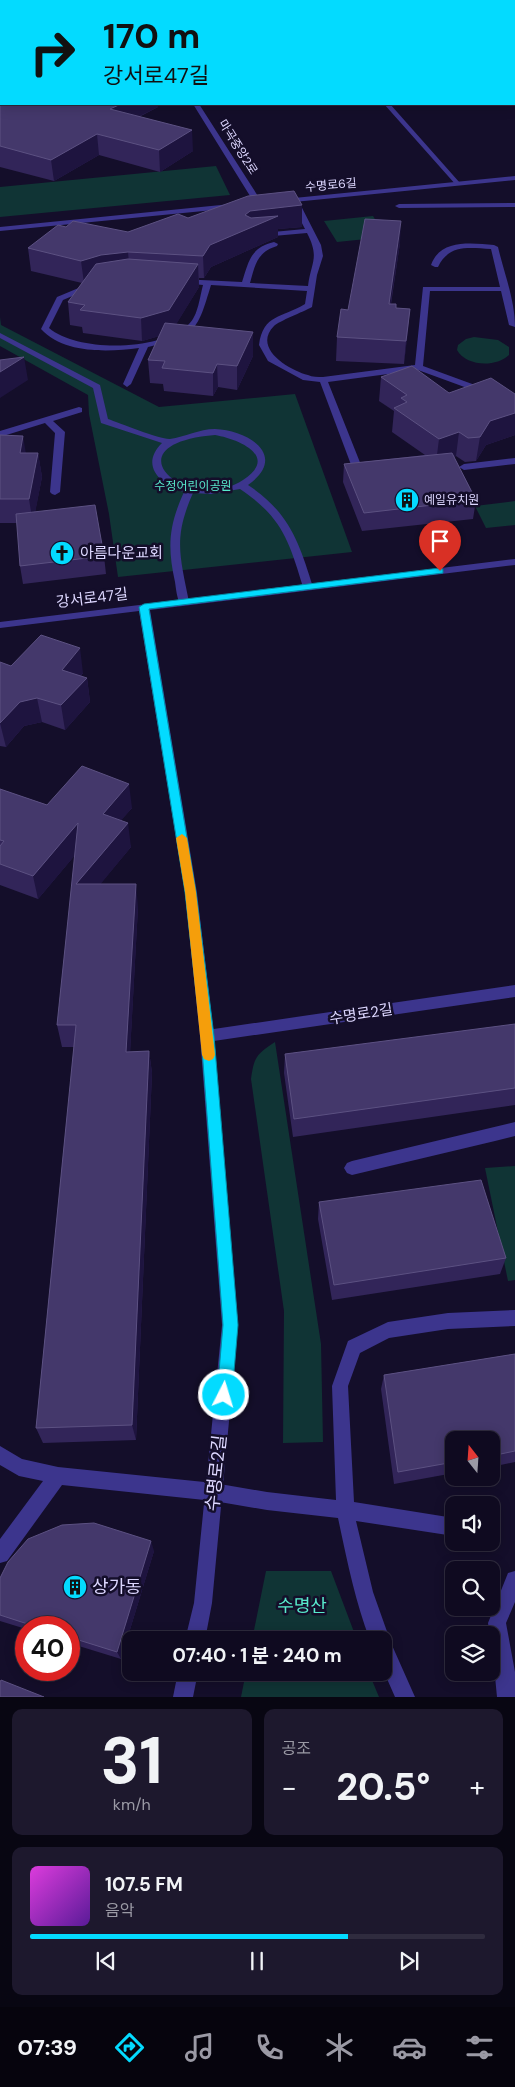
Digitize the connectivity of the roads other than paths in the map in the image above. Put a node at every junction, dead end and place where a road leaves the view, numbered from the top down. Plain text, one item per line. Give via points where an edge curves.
1 (197, 105) edge
2 (387, 105) edge
3 (515, 178) edge
4 (458, 184) junction
5 (293, 200) junction
6 (276, 202) edge
7 (268, 203) edge
8 (250, 204) edge
9 (259, 204) junction
10 (242, 205) edge
11 (515, 205) edge
12 (400, 206) dead end
13 (0, 228) edge
14 (309, 231) junction
15 (251, 236) edge
16 (274, 244) edge
17 (435, 265) dead end
18 (103, 281) edge
19 (178, 281) edge
20 (208, 282) junction
21 (245, 285) junction
22 (505, 288) junction
23 (312, 289) junction
24 (513, 325) dead end
25 (0, 335) edge
26 (144, 346) junction
27 (419, 367) junction
28 (323, 380) junction
29 (127, 384) dead end
30 (515, 400) edge
31 (79, 410) dead end
32 (47, 420) junction
33 (0, 434) edge
34 (170, 443) junction
35 (515, 461) edge
36 (464, 467) dead end
37 (358, 470) edge
38 (241, 485) junction
39 (190, 490) junction
40 (55, 492) dead end
41 (515, 562) edge
42 (308, 587) junction
43 (184, 602) junction
44 (144, 607) junction
45 (0, 625) edge
46 (515, 991) edge
47 (207, 1036) junction
48 (515, 1129) edge
49 (352, 1168) dead end
50 (515, 1318) edge
51 (0, 1455) edge
52 (58, 1476) junction
53 (214, 1492) junction
54 (346, 1510) junction
55 (445, 1526) edge
56 (0, 1554) edge
57 (515, 1580) edge
58 (197, 1631) edge
59 (376, 1631) edge
60 (392, 1668) edge
61 (186, 1681) edge
62 (183, 1697) edge
63 (405, 1697) edge
64 (506, 1697) edge

1 - 9 street, 마곡중앙2로
2 - 4 street
3 - 4 street, 수명로6길
4 - 5 street, 수명로6길
5 - 6 street, 수명로6길
5 - 14 street
7 - 9 street
8 - 9 street
10 - 13 street
11 - 12 street
14 - 15 street
14 - 23 street via 319,256
16 - 21 street via 257,251
17 - 22 street via 442,251 494,247
18 - 26 street via 60,299 45,329 58,338 82,345
19 - 20 street
20 - 21 street
20 - 26 street via 194,324 182,334
21 - 23 street
22 - 24 street
22 - 27 street via 426,289
23 - 28 street via 309,305 273,322 265,331 263,345 271,359 288,369 306,378
25 - 34 street via 97,387 104,421
26 - 29 street
27 - 28 street
27 - 30 street
28 - 37 street
31 - 32 street
32 - 33 street
32 - 40 street via 60,432
34 - 38 street via 183,436 216,432 246,440 259,453 260,468 253,478
34 - 39 street via 158,455 158,470 175,486
35 - 36 street
38 - 39 street via 208,492
38 - 42 street via 258,495 284,522
39 - 43 street via 175,532
41 - 42 street, 강서로47길
42 - 43 street, 강서로47길
43 - 44 street, 강서로47길
44 - 45 street, 강서로47길
44 - 47 street, 수명로2길 via 191,892
46 - 47 street, 수명로2길
47 - 53 street, 수명로2길 via 230,1325
48 - 49 street via 472,1142
50 - 54 street via 448,1321 388,1330 354,1347 340,1386
51 - 52 street via 19,1467
52 - 53 street
52 - 56 street
53 - 54 street
53 - 58 street, 수명로2길 via 203,1603
54 - 55 street
54 - 59 street
57 - 64 street via 498,1623
60 - 63 street
61 - 62 street

